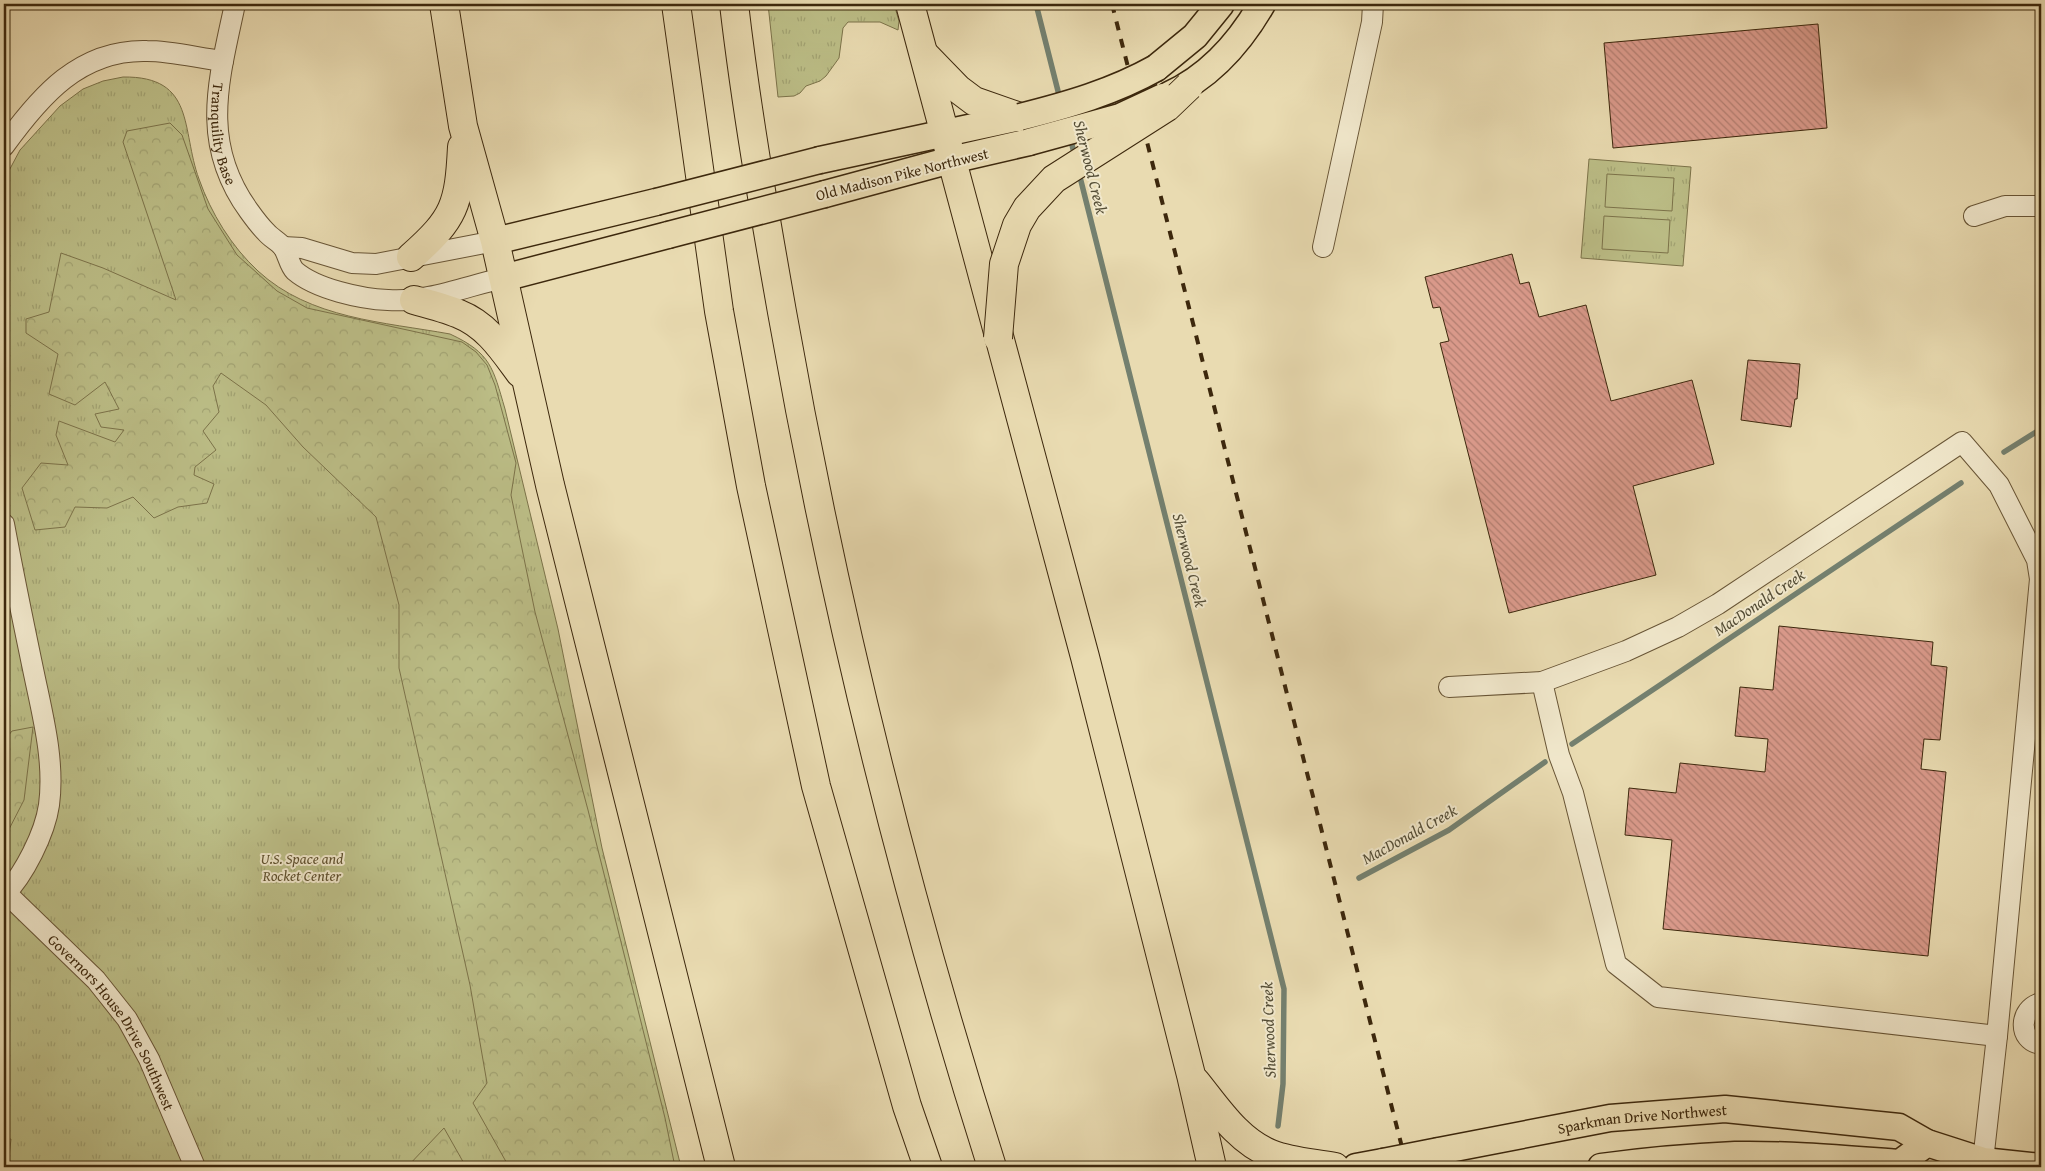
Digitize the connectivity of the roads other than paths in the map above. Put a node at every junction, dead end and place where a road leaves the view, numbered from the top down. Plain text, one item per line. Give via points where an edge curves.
1 (235, 4) edge
2 (444, 4) edge
3 (676, 4) edge
4 (734, 4) edge
5 (910, 4) edge
6 (1222, 4) edge
7 (1262, 4) edge
8 (1373, 4) edge
9 (924, 54) junction
10 (223, 61) junction
11 (1189, 86) junction
12 (1020, 117) junction
13 (463, 126) junction
14 (944, 132) junction
15 (4, 146) edge
16 (951, 160) junction
17 (2041, 206) edge
18 (1974, 216) dead end
19 (495, 241) junction
20 (1324, 247) dead end
21 (283, 248) junction
22 (411, 257) junction
23 (503, 278) junction
24 (414, 300) junction
25 (998, 338) junction
26 (528, 384) junction
27 (4, 524) edge
28 (1542, 682) junction
29 (1449, 687) dead end
30 (5, 894) edge
31 (2041, 1003) edge
32 (1997, 1036) junction
33 (2041, 1044) edge
34 (1192, 1076) junction
35 (704, 1102) junction
36 (1927, 1143) junction
37 (1983, 1161) junction
38 (195, 1167) edge
39 (702, 1167) edge
40 (720, 1167) edge
41 (928, 1167) edge
42 (992, 1167) edge
43 (1212, 1167) edge
44 (1335, 1167) edge
45 (1356, 1167) edge
46 (1601, 1167) edge
47 (2041, 1167) edge

1 - 10 street, Tranquility Base
2 - 13 highway
3 - 41 highway via 719,311 753,496 816,786 907,1106
4 - 42 highway via 754,146 795,388 844,623 899,849 957,1057
5 - 9 highway
6 - 12 main road, Old Madison Pike Northwest, bridge via 1195,36 1136,80 1091,98
7 - 11 main road, Old Madison Pike Northwest via 1240,37
8 - 20 street via 1372,22
9 - 12 highway via 974,101
9 - 14 highway
10 - 15 street via 147,50 113,54 89,63 66,76 30,110
10 - 21 street, Tranquility Base via 216,125 225,167 248,210
11 - 16 main road, Old Madison Pike Northwest, bridge via 1120,117
11 - 25 highway, bridge via 1167,107 1054,179 1027,208 1017,225 1004,264
12 - 14 main road, Old Madison Pike Northwest
13 - 19 highway
13 - 22 highway via 460,181 454,206 447,220
14 - 16 highway
14 - 19 main road, Old Madison Pike Northwest, bridge
16 - 23 main road, Old Madison Pike Northwest, bridge
16 - 25 highway
17 - 18 street via 2005,206
19 - 22 street
19 - 23 highway
21 - 22 street via 302,248 352,263 376,264
21 - 24 street, Tranquility Base via 294,270 323,286 354,296
23 - 24 street, Tranquility Base
23 - 26 highway
24 - 26 highway via 460,314 480,326 499,344
25 - 34 highway via 1085,657
26 - 35 highway via 552,494
27 - 30 street via 46,728 50,776 49,804 41,835 29,860
28 - 29 street
28 - 32 street via 1616,964 1630,975 1658,996
28 - 32 street via 1626,651 1710,609 1962,442 1999,485 2036,560 2040,580
30 - 38 street, Governors House Drive Southwest via 96,980 127,1019 149,1059
31 - 33 street via 2030,1007 2024,1025 2026,1035
32 - 37 street
34 - 43 highway
34 - 44 highway via 1228,1122 1260,1148 1287,1159
35 - 39 highway
35 - 40 highway
36 - 37 main road, Sparkman Drive Northwest
36 - 45 main road, Sparkman Drive Northwest, bridge via 1899,1127 1725,1109 1610,1118
36 - 46 main road via 1900,1163 1735,1155 1672,1158
37 - 47 main road, Sparkman Drive Northwest

